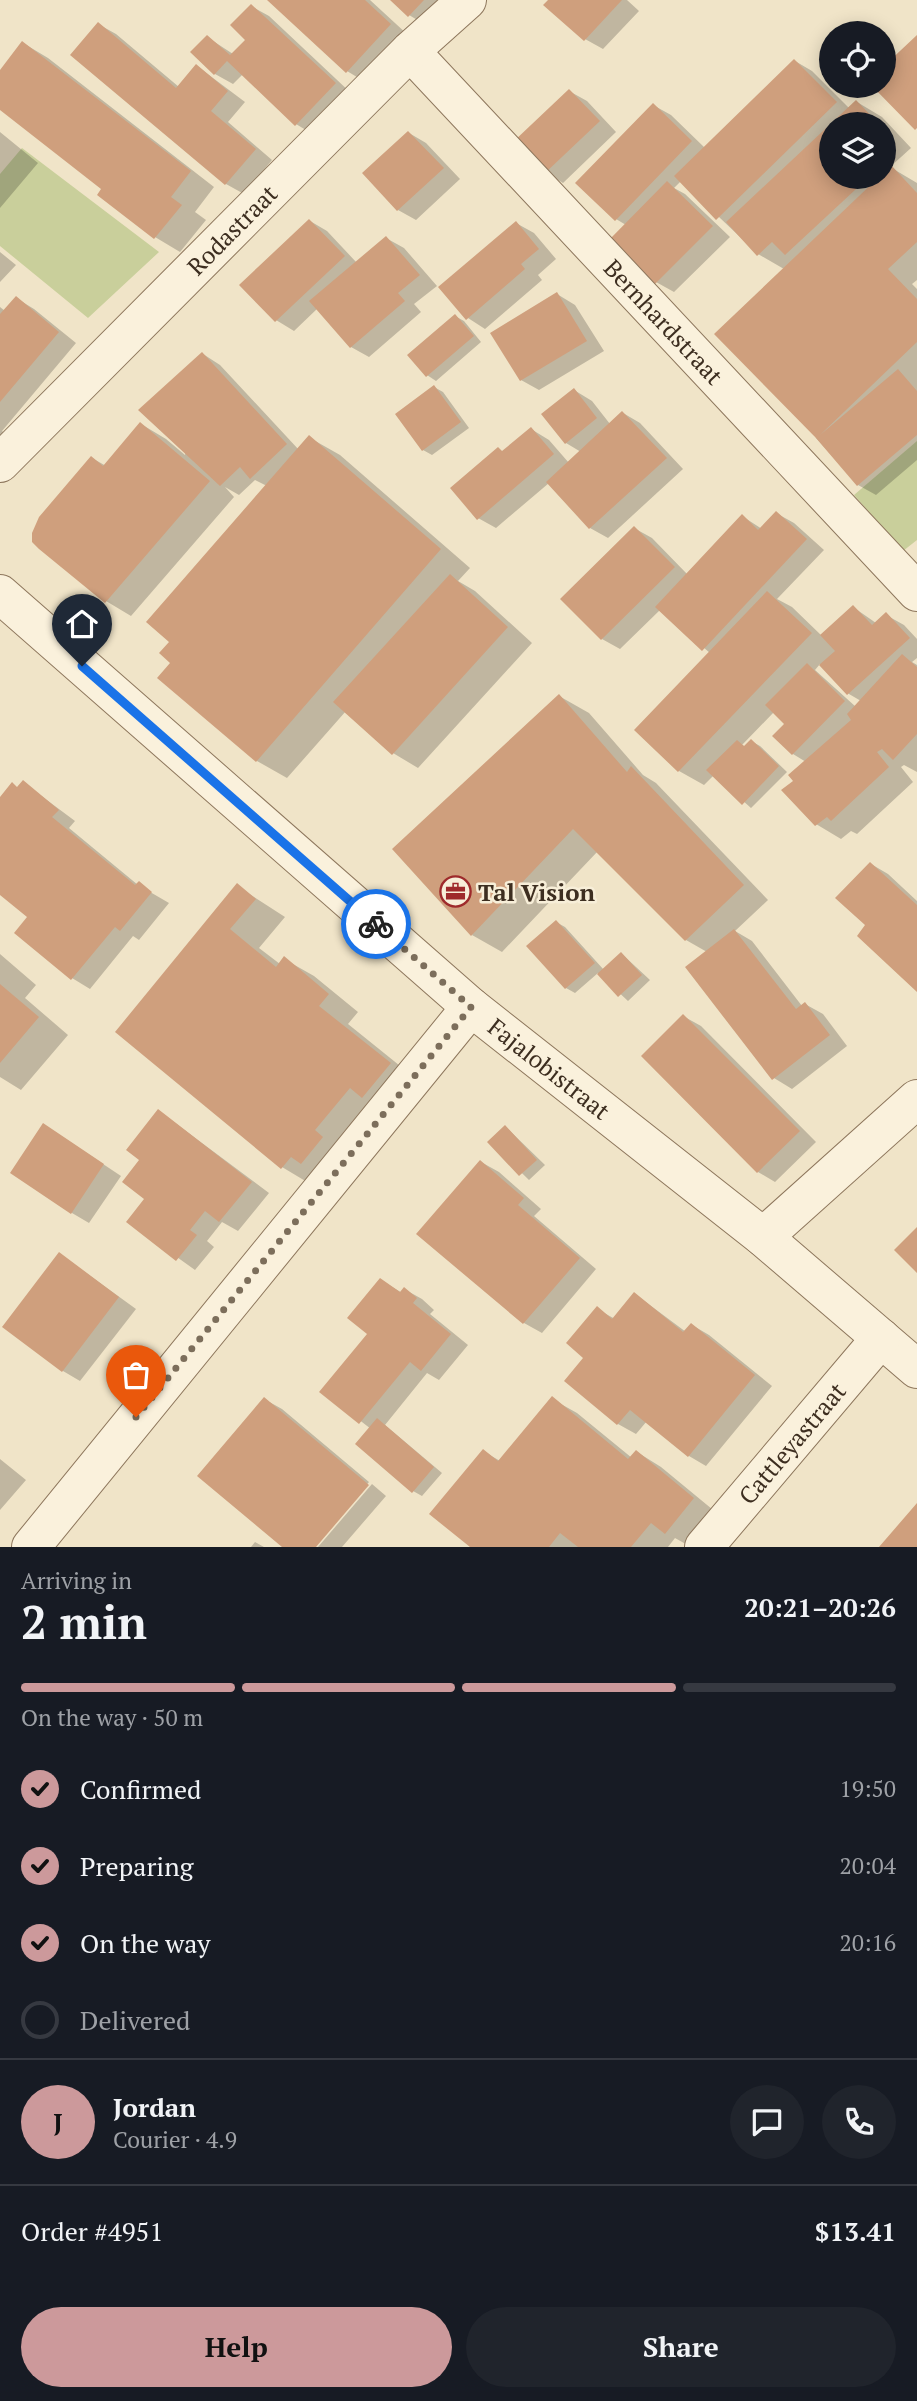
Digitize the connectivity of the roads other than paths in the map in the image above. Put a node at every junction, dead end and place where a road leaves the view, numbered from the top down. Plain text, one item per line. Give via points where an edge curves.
1 (467, 0) edge
2 (410, 51) junction
3 (0, 463) edge
4 (917, 592) edge
5 (0, 594) edge
6 (471, 1007) junction
7 (917, 1099) edge
8 (763, 1237) junction
9 (881, 1338) junction
10 (917, 1369) edge
11 (31, 1547) edge
12 (704, 1547) edge

1 - 2 street, Rodastraat
2 - 3 street, Rodastraat
2 - 4 street, Bernhardstraat
5 - 6 street, Fajalobistraat
6 - 8 street, Fajalobistraat
6 - 11 street
7 - 8 street
8 - 9 street, Fajalobistraat
9 - 10 street, Fajalobistraat
9 - 12 street, Cattleyastraat

